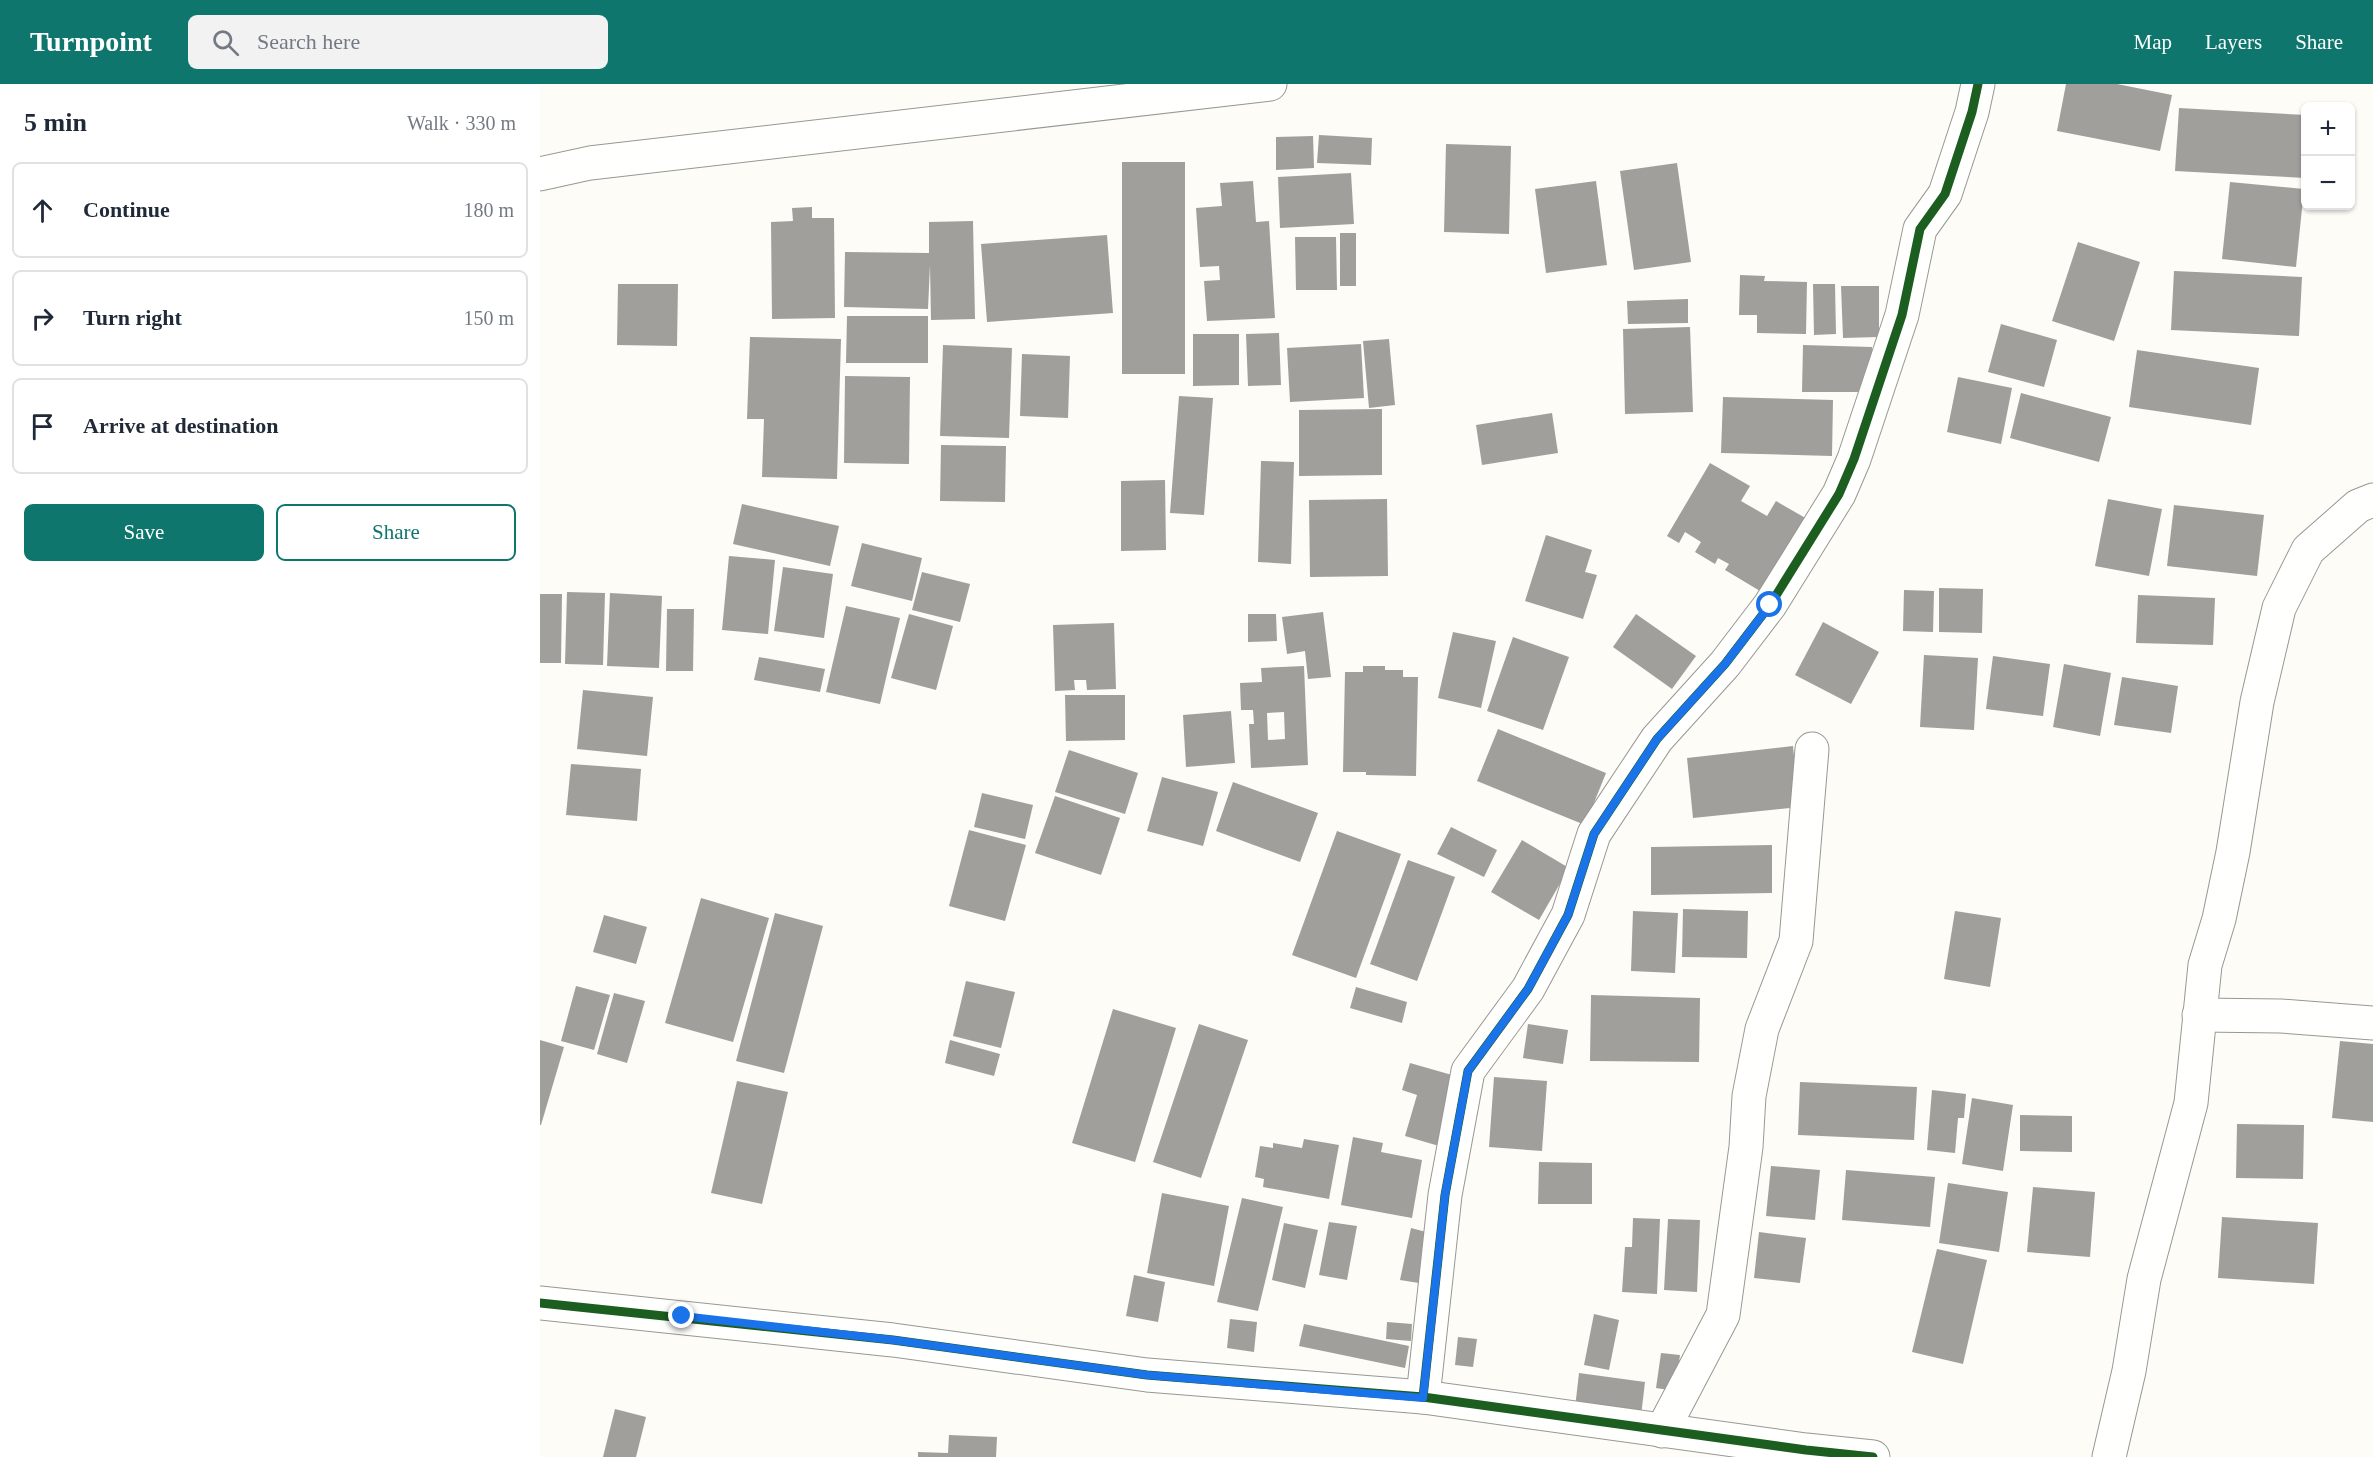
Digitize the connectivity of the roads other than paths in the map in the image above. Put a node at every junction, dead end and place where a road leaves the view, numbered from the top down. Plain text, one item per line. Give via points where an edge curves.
1 (1270, 84) edge
2 (1978, 84) edge
3 (540, 174) edge
4 (2373, 500) edge
5 (1812, 749) dead end
6 (2199, 1015) junction
7 (2373, 1023) edge
8 (540, 1303) edge
9 (1423, 1398) junction
10 (1662, 1431) junction
11 (1873, 1457) edge
12 (2109, 1457) edge

1 - 3 street via 602,162
2 - 9 street via 1945,194 1920,229 1902,315 1839,494 1770,605 1725,664 1657,739 1594,834 1568,915 1528,989 1468,1071 1445,1195
4 - 6 street via 2358,506 2308,550 2279,608 2257,702 2233,852 2205,964
5 - 10 street via 1796,941 1762,1029 1749,1096 1746,1147 1723,1315
6 - 7 street
6 - 12 street via 2191,1103 2145,1279
8 - 9 street via 893,1340 1147,1375
9 - 10 street
10 - 11 street

